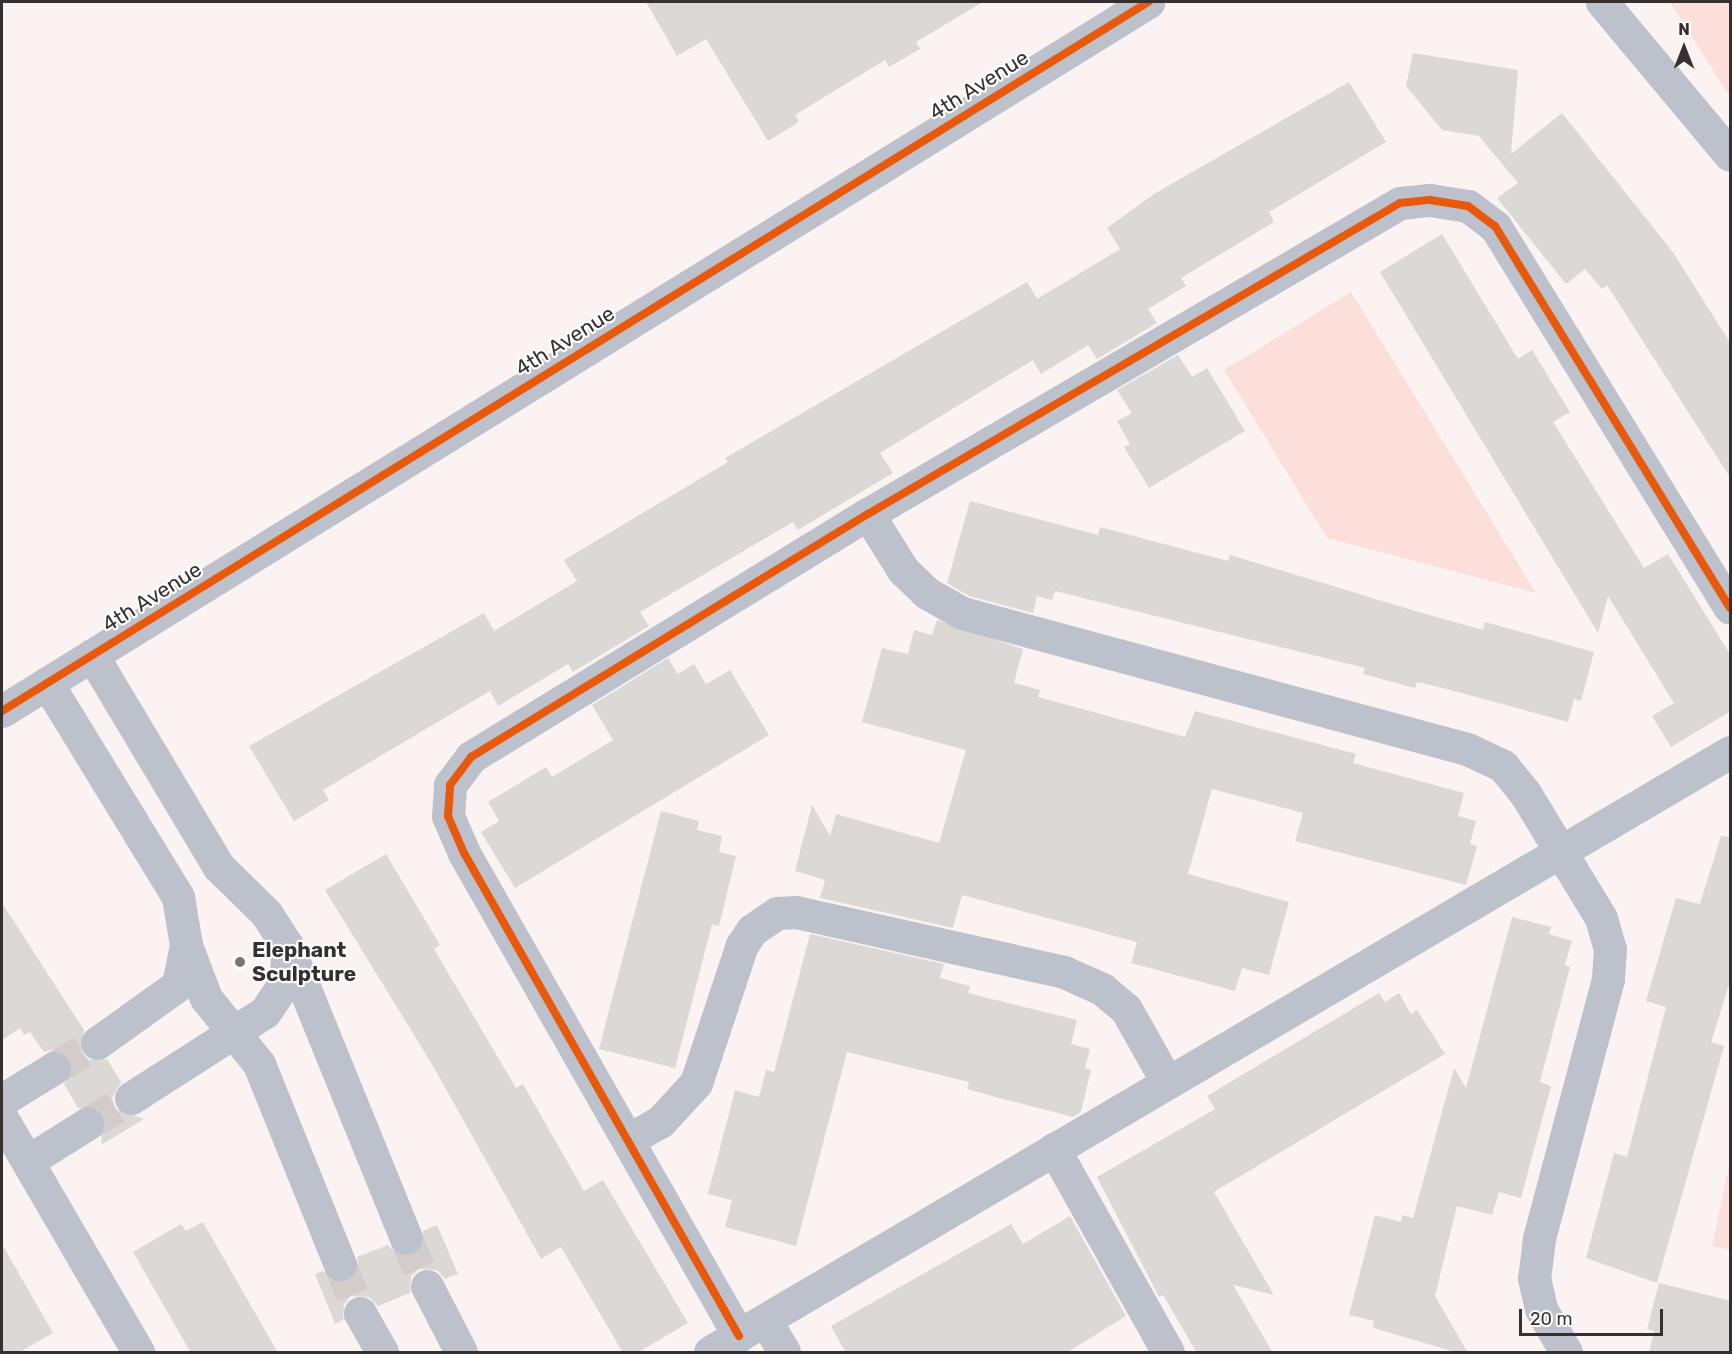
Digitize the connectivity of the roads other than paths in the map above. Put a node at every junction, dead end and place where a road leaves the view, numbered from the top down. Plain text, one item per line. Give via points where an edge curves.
1 (1148, 2) edge
2 (1602, 2) edge
3 (1731, 156) edge
4 (868, 514) junction
5 (1731, 608) edge
6 (92, 655) junction
7 (47, 683) junction
8 (2, 711) edge
9 (1731, 752) edge
10 (1562, 855) junction
11 (186, 945) junction
12 (287, 945) junction
13 (234, 1033) junction
14 (97, 1043) tunnel mouth
15 (54, 1068) tunnel mouth
16 (1167, 1083) junction
17 (131, 1098) tunnel mouth
18 (2, 1100) edge
19 (2, 1118) edge
20 (87, 1124) tunnel mouth
21 (630, 1139) junction
22 (1054, 1149) junction
23 (28, 1161) junction
24 (406, 1238) tunnel mouth
25 (340, 1264) tunnel mouth
26 (427, 1286) tunnel mouth
27 (360, 1313) tunnel mouth
28 (752, 1328) junction
29 (138, 1353) edge
30 (382, 1353) edge
31 (461, 1353) edge
32 (710, 1353) edge
33 (784, 1353) edge
34 (1168, 1353) edge
35 (1566, 1353) edge

1 - 6 street, 4th Avenue
2 - 3 street
4 - 5 street via 1400,203 1430,200 1468,206 1495,226
4 - 10 street via 903,570 927,593 962,613 1467,749 1494,762 1526,793
4 - 21 street via 480,750 450,785 448,816 464,853
6 - 7 street, 4th Avenue
6 - 12 street via 219,867 266,913
7 - 8 street, 4th Avenue
7 - 11 street via 178,897
9 - 10 street
10 - 16 street
10 - 35 street via 1601,918 1610,949 1608,979 1539,1239 1534,1278 1541,1310
11 - 13 street via 206,998
11 - 14 street via 178,984
12 - 13 street via 286,981 265,1012
12 - 24 street
13 - 17 street
13 - 25 street via 259,1064 283,1114
15 - 18 street
16 - 21 street via 1126,1009 1102,988 1074,976 796,912 777,913 752,930 742,945 696,1083 660,1122
16 - 22 street
19 - 23 street
20 - 23 street
21 - 28 street
22 - 28 street
22 - 34 street
23 - 29 street
26 - 31 street
27 - 30 street
28 - 32 street
28 - 33 street

